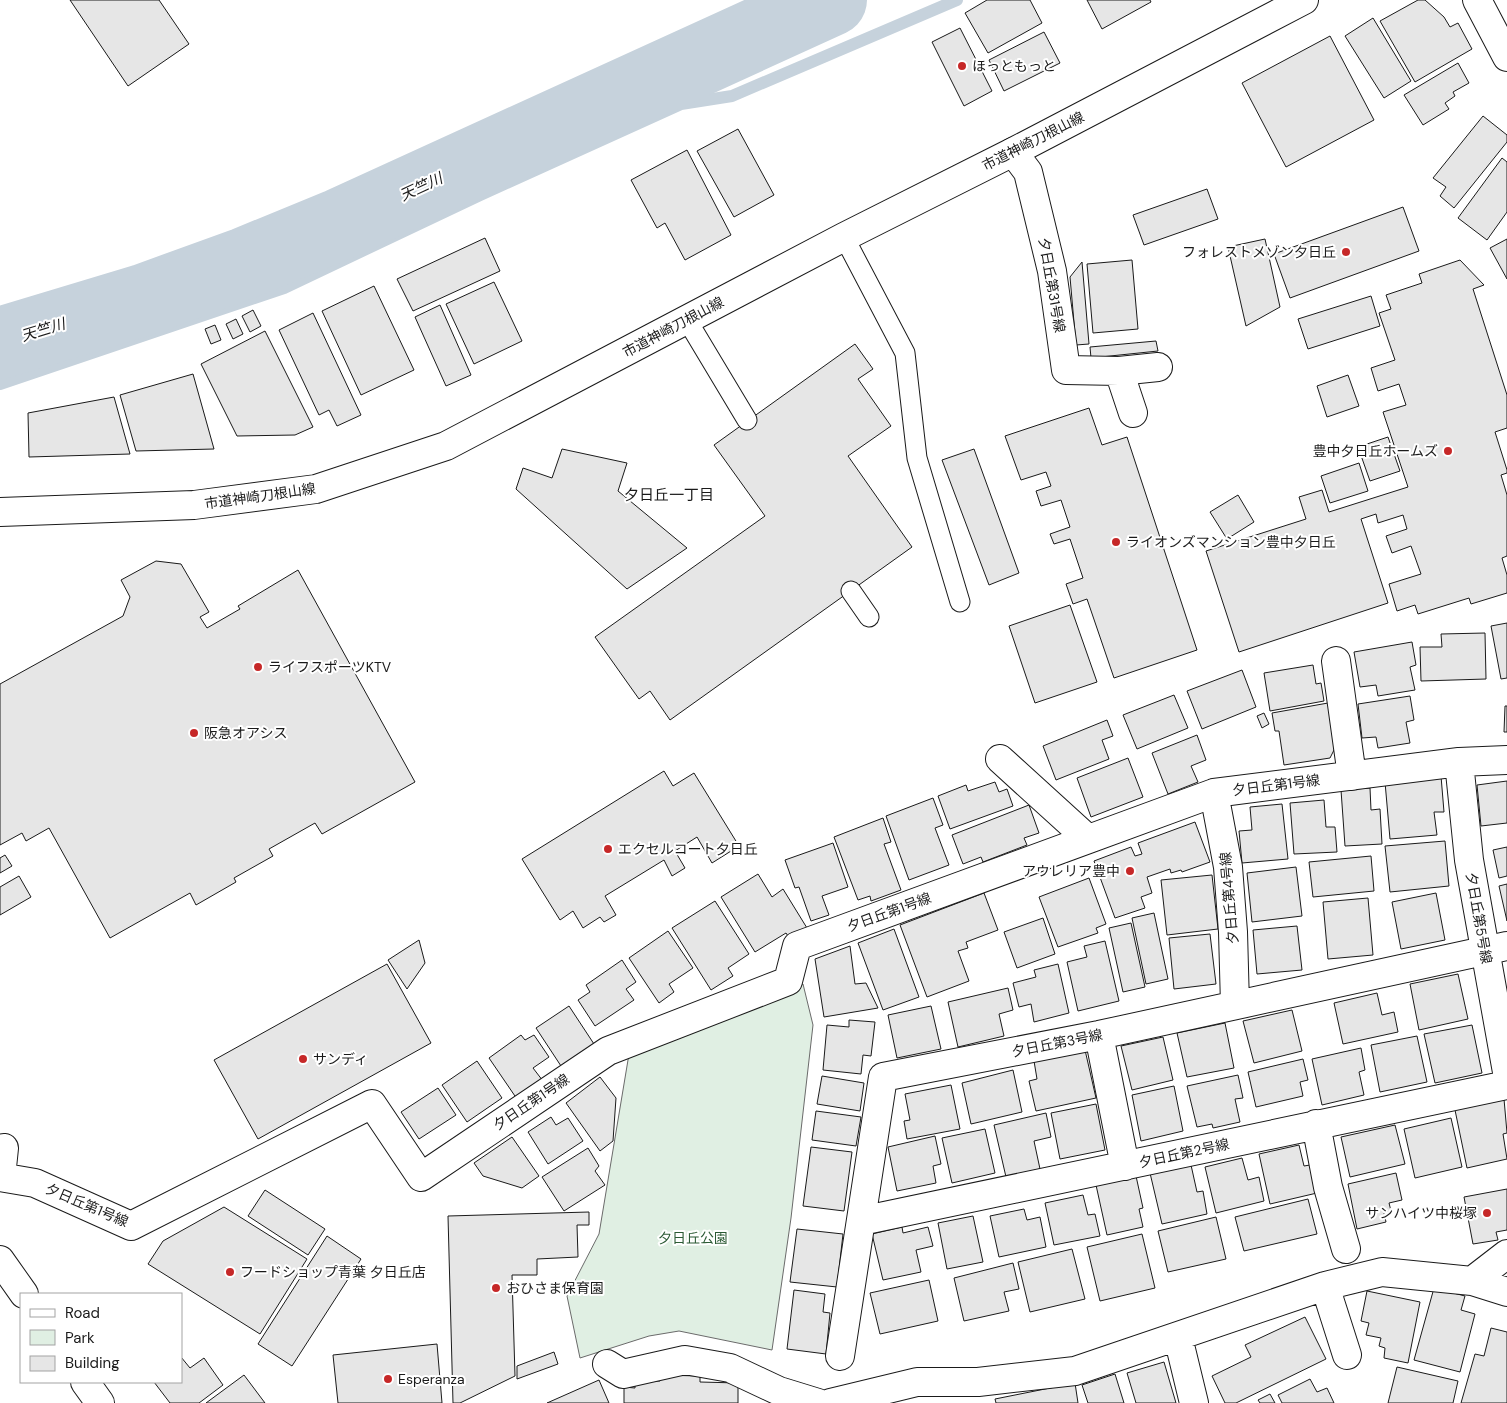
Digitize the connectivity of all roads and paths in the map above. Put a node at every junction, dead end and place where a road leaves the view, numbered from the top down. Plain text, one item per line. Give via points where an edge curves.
1 (1304, 0) edge
2 (1477, 0) edge
3 (1507, 57) edge
4 (1013, 152) junction
5 (844, 237) junction
6 (687, 320) junction
7 (1158, 367) dead end
8 (1119, 370) junction
9 (1133, 414) dead end
10 (747, 420) dead end
11 (0, 512) edge
12 (851, 591) dead end
13 (960, 602) dead end
14 (869, 617) dead end
15 (1336, 661) dead end
16 (1000, 759) dead end
17 (1507, 760) edge
18 (1459, 762) junction
19 (1352, 776) junction
20 (1214, 793) junction
21 (1088, 839) junction
22 (1496, 949) edge
23 (1235, 1005) junction
24 (1099, 1035) junction
25 (1507, 1072) edge
26 (1507, 1086) edge
27 (1316, 1124) junction
28 (4, 1148) dead end
29 (1125, 1166) junction
30 (1, 1177) edge
31 (861, 1221) junction
32 (1346, 1250) dead end
33 (1507, 1254) edge
34 (0, 1260) edge
35 (1472, 1281) junction
36 (1325, 1286) junction
37 (1507, 1292) edge
38 (23, 1293) edge
39 (1178, 1337) junction
40 (1347, 1355) dead end
41 (840, 1356) dead end
42 (608, 1364) dead end
43 (87, 1383) edge
44 (979, 1392) edge
45 (100, 1403) edge
46 (818, 1403) edge
47 (830, 1403) edge
48 (1194, 1403) edge

1 - 4 street, 市道神崎刀根山線
2 - 3 street
4 - 5 street, 市道神崎刀根山線
4 - 8 street, 夕日丘第31号線 via 1028,172 1052,271 1066,370
5 - 6 street, 市道神崎刀根山線
5 - 13 lane via 905,354 917,458
6 - 10 lane
6 - 11 street, 市道神崎刀根山線 via 446,446 316,489 194,505
7 - 8 street, 夕日丘第31号線
8 - 9 street
12 - 14 lane
15 - 19 street
16 - 21 street
17 - 18 street, 夕日丘第1号線
18 - 19 street, 夕日丘第1号線
18 - 22 street, 夕日丘第5号線 via 1469,860
19 - 20 street, 夕日丘第1号線
20 - 21 street, 夕日丘第1号線
20 - 23 street, 夕日丘第4号線 via 1228,867
21 - 30 street, 夕日丘第1号線 via 797,946 788,981 608,1050 421,1177 372,1104 131,1226 36,1183
22 - 23 street, 夕日丘第3号線
22 - 25 street, 夕日丘第5号線
23 - 24 street, 夕日丘第3号線
24 - 29 street
24 - 31 street, 夕日丘第3号線 via 883,1077
26 - 27 street, 夕日丘第2号線
27 - 29 street, 夕日丘第2号線
27 - 32 street via 1328,1187
28 - 30 street
29 - 31 street, 夕日丘第2号線
31 - 41 street, 夕日丘第3号線
33 - 35 street
34 - 38 street
35 - 36 street via 1382,1272
35 - 37 street
36 - 39 street
36 - 40 street
39 - 44 street via 1075,1371
39 - 48 street
42 - 46 street via 623,1374 685,1360 694,1361 730,1368 779,1391
43 - 45 street
44 - 47 street via 917,1382

